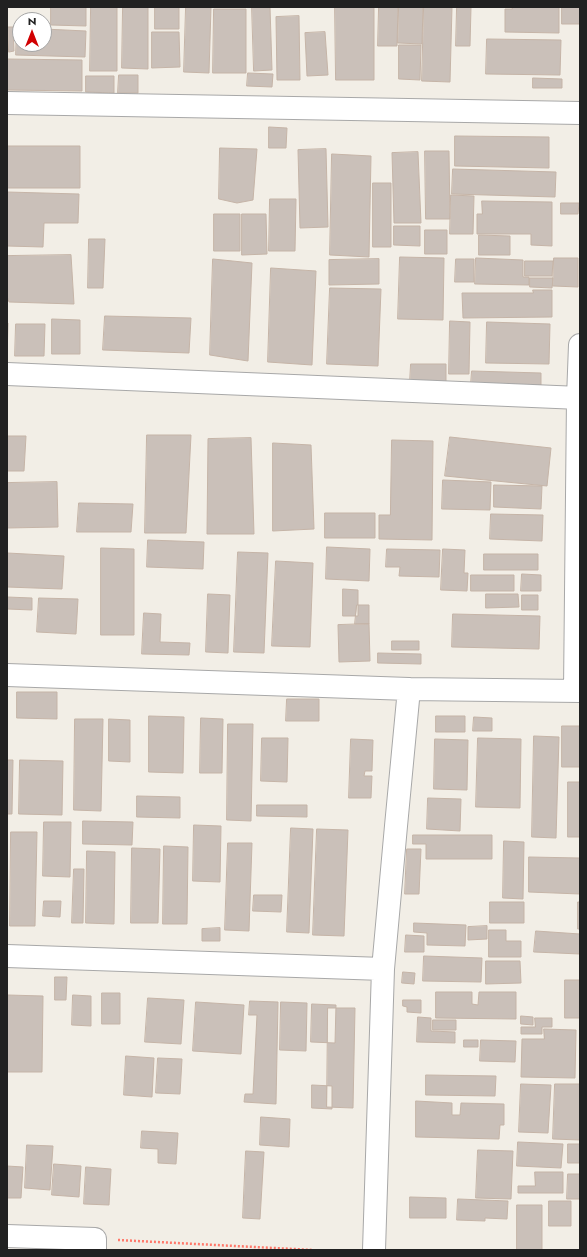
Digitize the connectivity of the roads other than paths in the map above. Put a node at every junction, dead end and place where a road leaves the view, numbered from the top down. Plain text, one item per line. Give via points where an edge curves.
1 (7, 103) edge
2 (580, 113) edge
3 (580, 345) edge
4 (7, 374) edge
5 (579, 398) edge
6 (7, 675) edge
7 (409, 689) junction
8 (578, 691) edge
9 (7, 956) edge
10 (384, 969) junction
11 (7, 1236) edge
12 (95, 1244) edge
13 (374, 1250) edge

1 - 2 street
3 - 5 street
4 - 5 street
5 - 8 street
6 - 7 street
7 - 8 street
7 - 10 street
9 - 10 street
10 - 13 street
11 - 12 street

